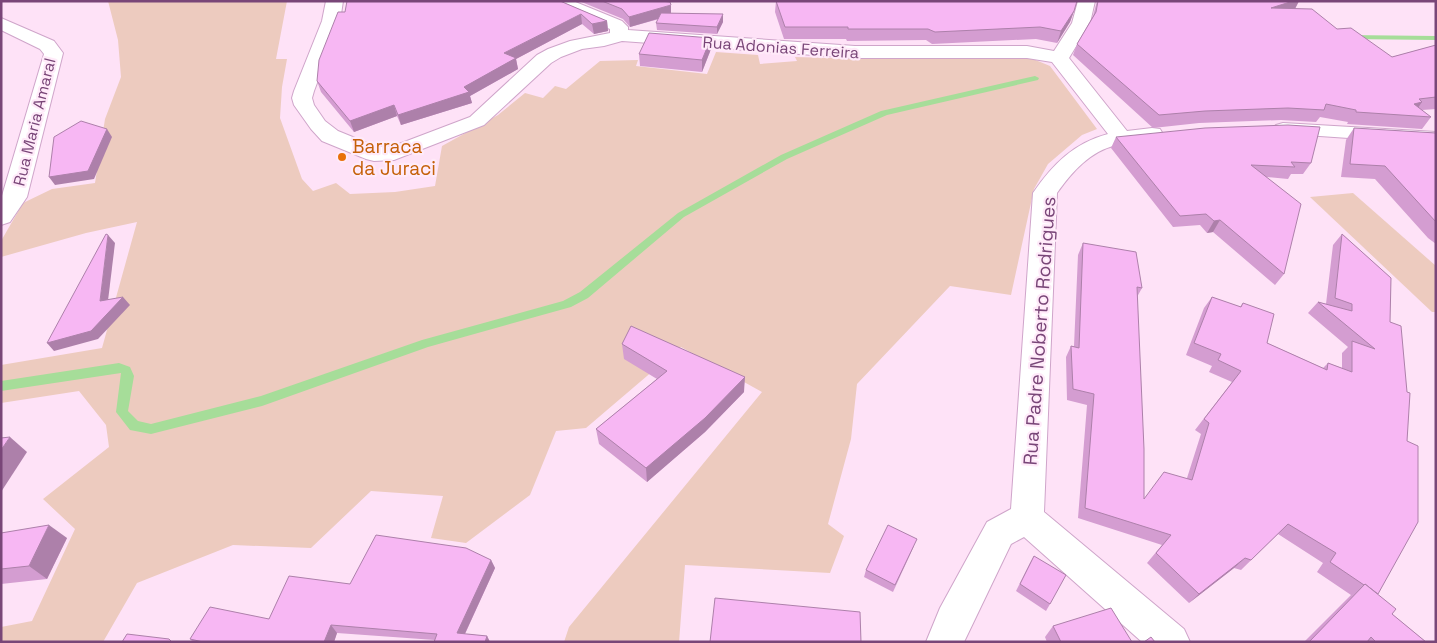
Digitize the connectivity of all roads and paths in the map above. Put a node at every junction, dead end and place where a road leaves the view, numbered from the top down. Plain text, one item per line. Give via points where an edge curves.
1 (335, 1) edge
2 (558, 1) edge
3 (1088, 1) edge
4 (1, 23) edge
5 (619, 35) junction
6 (1059, 58) junction
7 (1262, 129) edge
8 (1180, 132) edge
9 (1121, 137) junction
10 (1436, 138) edge
11 (1, 217) edge
12 (1027, 518) junction
13 (945, 642) edge
14 (1171, 642) edge

1 - 5 street, Rua Adonias Ferreira via 331,21 302,98 318,125 330,136 374,154 394,153 477,121 554,52
2 - 5 street via 616,25
3 - 6 street via 1081,23
4 - 11 street, Rua Maria Amaral via 47,45 54,53 15,196
5 - 6 street, Rua Adonias Ferreira via 855,52 1027,52
6 - 9 street
7 - 10 street
8 - 9 street, Rua Padre Noberto Rodrigues
9 - 12 street, Rua Padre Noberto Rodrigues via 1096,144 1073,159 1045,194
12 - 13 street via 999,533
12 - 14 street

